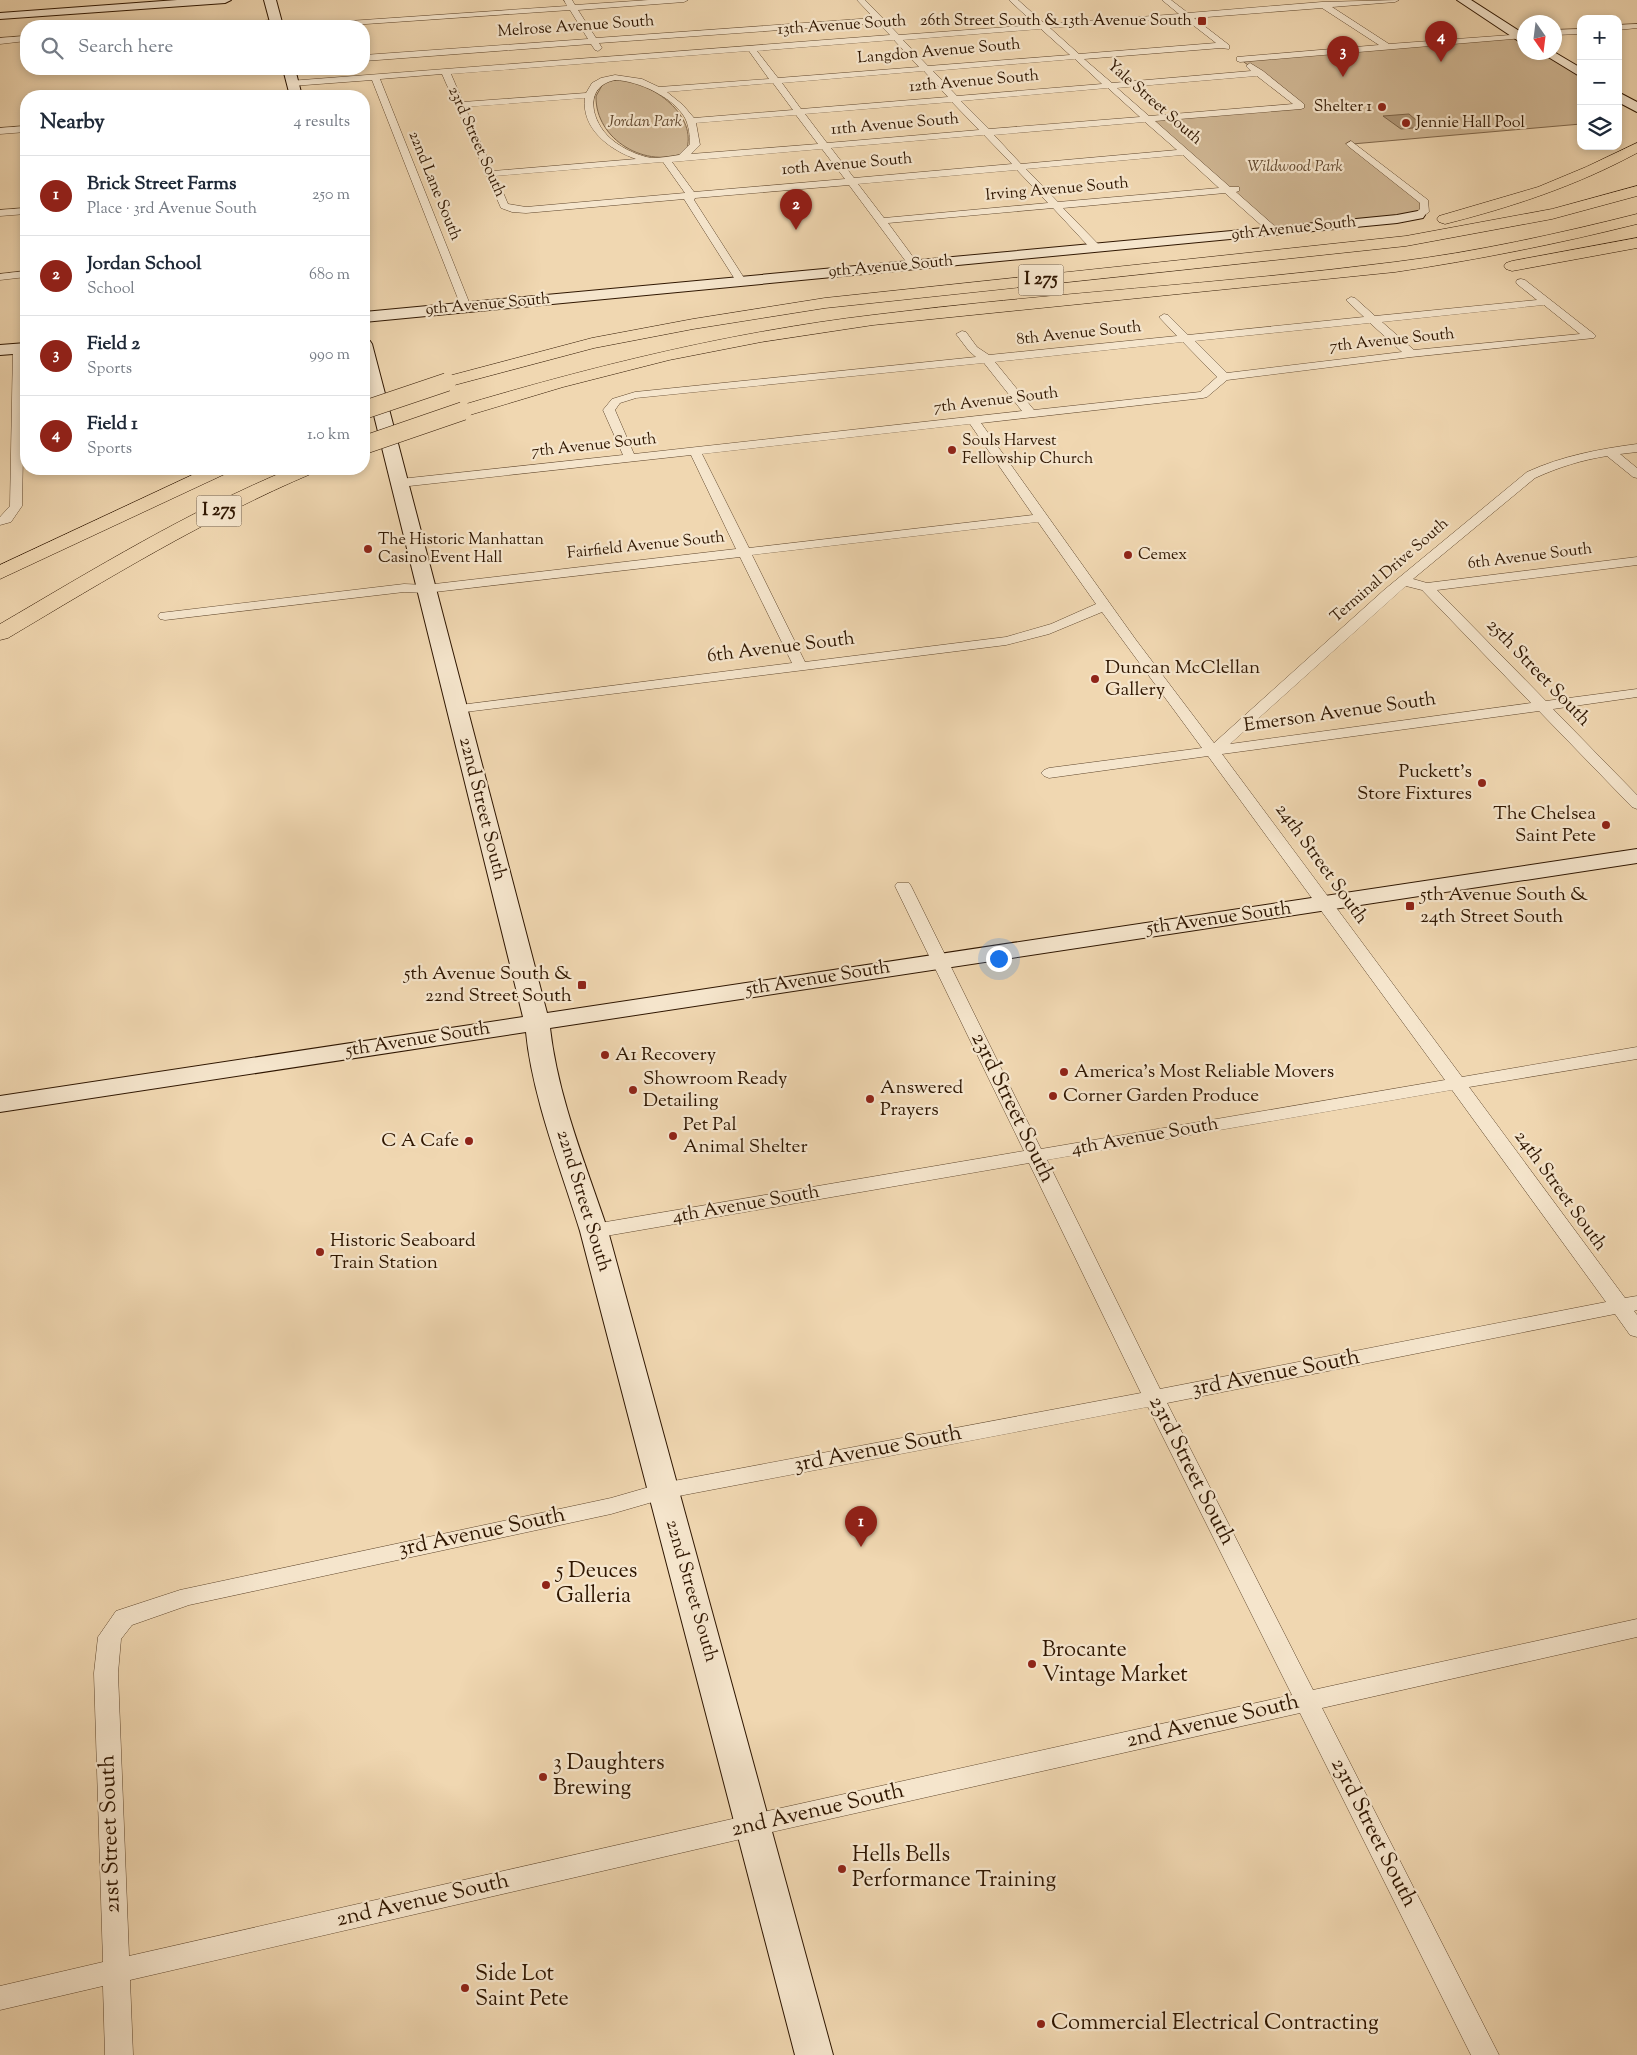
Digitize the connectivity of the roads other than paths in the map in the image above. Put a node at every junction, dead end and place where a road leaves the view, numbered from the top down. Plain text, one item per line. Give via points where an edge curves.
1 (225, 0) edge
2 (270, 0) edge
3 (568, 0) edge
4 (684, 0) edge
5 (861, 0) edge
6 (1013, 0) edge
7 (1166, 0) edge
8 (1316, 0) edge
9 (1395, 0) edge
10 (1463, 0) edge
11 (1325, 6) junction
12 (573, 8) junction
13 (0, 16) edge
14 (1186, 16) junction
15 (275, 20) edge
16 (880, 20) junction
17 (370, 22) edge
18 (1042, 26) junction
19 (1637, 26) edge
20 (1622, 28) edge
21 (1577, 31) edge
22 (1562, 32) edge
23 (1517, 33) edge
24 (896, 37) junction
25 (1517, 37) edge
26 (20, 39) edge
27 (0, 41) edge
28 (594, 41) junction
29 (1222, 45) junction
30 (1386, 47) junction
31 (751, 48) junction
32 (1076, 56) junction
33 (370, 58) edge
34 (605, 59) junction
35 (1240, 59) junction
36 (1559, 60) edge
37 (926, 68) junction
38 (445, 71) junction
39 (1577, 71) edge
40 (1260, 74) junction
41 (290, 75) edge
42 (375, 77) junction
43 (618, 78) junction
44 (775, 80) junction
45 (292, 84) junction
46 (1110, 86) junction
47 (294, 90) edge
48 (659, 90) junction
49 (589, 95) junction
50 (954, 99) junction
51 (1622, 99) edge
52 (460, 105) junction
53 (1637, 108) edge
54 (798, 112) junction
55 (1147, 119) junction
56 (690, 121) junction
57 (20, 129) edge
58 (0, 131) edge
59 (986, 132) junction
60 (1351, 144) dead end
61 (825, 146) junction
62 (1636, 148) edge
63 (1185, 152) junction
64 (681, 159) junction
65 (666, 160) junction
66 (654, 161) junction
67 (1019, 167) junction
68 (491, 174) junction
69 (851, 181) junction
70 (1232, 189) junction
71 (1637, 191) edge
72 (691, 196) junction
73 (1055, 205) junction
74 (512, 210) joint
75 (20, 211) edge
76 (0, 213) edge
77 (1418, 215) joint
78 (1637, 219) edge
79 (880, 221) junction
80 (1274, 231) junction
81 (1637, 243) edge
82 (1096, 248) junction
83 (914, 265) junction
84 (1166, 268) junction
85 (1493, 268) dead end
86 (1476, 270) dead end
87 (20, 275) edge
88 (0, 277) edge
89 (741, 281) junction
90 (1521, 282) dead end
91 (1144, 293) junction
92 (1351, 300) dead end
93 (1546, 302) junction
94 (466, 307) junction
95 (370, 316) edge
96 (1164, 316) dead end
97 (1374, 320) junction
98 (962, 334) dead end
99 (1188, 339) junction
100 (20, 348) edge
101 (0, 350) edge
102 (1411, 354) junction
103 (988, 360) junction
104 (370, 367) edge
105 (1224, 377) junction
106 (370, 408) edge
107 (1030, 413) junction
108 (20, 416) edge
109 (974, 421) junction
110 (370, 443) edge
111 (1637, 448) edge
112 (695, 451) junction
113 (1610, 451) junction
114 (630, 458) junction
115 (1637, 474) edge
116 (208, 475) edge
117 (292, 475) edge
118 (400, 483) junction
119 (1041, 518) junction
120 (3, 520) edge
121 (743, 553) junction
122 (132, 556) junction
123 (1637, 561) edge
124 (0, 572) edge
125 (1404, 581) junction
126 (1427, 587) junction
127 (426, 589) junction
128 (1104, 605) junction
129 (165, 616) dead end
130 (0, 633) edge
131 (0, 641) edge
132 (800, 666) junction
133 (1637, 693) edge
134 (1542, 706) junction
135 (457, 709) junction
136 (1213, 751) junction
137 (1049, 773) dead end
138 (1637, 804) edge
139 (1637, 856) edge
140 (903, 886) dead end
141 (1324, 904) junction
142 (940, 961) junction
143 (537, 1022) junction
144 (1637, 1053) edge
145 (1456, 1084) junction
146 (0, 1104) edge
147 (1035, 1156) junction
148 (594, 1231) junction
149 (1628, 1304) edge
150 (1637, 1330) edge
151 (1154, 1398) junction
152 (663, 1491) junction
153 (124, 1618) joint
154 (1637, 1628) edge
155 (1307, 1701) junction
156 (754, 1825) junction
157 (115, 1972) junction
158 (0, 1998) edge
159 (118, 2055) edge
160 (814, 2055) edge
161 (1485, 2055) edge

1 - 13 street
2 - 15 street
3 - 12 street
4 - 12 street
5 - 16 street
6 - 18 street, Yale Street South
7 - 14 street
8 - 11 street
9 - 11 street, 13th Avenue South
10 - 23 street
11 - 14 street, 13th Avenue South
11 - 30 street
12 - 17 street
12 - 28 street
14 - 18 street, 13th Avenue South
14 - 29 street
16 - 24 street
16 - 28 street, Melrose Avenue South
18 - 24 street, 13th Avenue South
18 - 32 street, Yale Street South
19 - 20 street
21 - 22 street
24 - 31 street, 13th Avenue South
24 - 37 street
25 - 30 street
26 - 27 street
28 - 33 street, Melrose Avenue South
28 - 34 street
29 - 32 street, Langdon Avenue South
29 - 35 street
30 - 35 street
31 - 34 street, 13th Avenue South
31 - 44 street
32 - 37 street, Langdon Avenue South
32 - 46 street, Yale Street South
34 - 38 street, 13th Avenue South
34 - 43 street
35 - 40 street
36 - 39 street
37 - 44 street, Langdon Avenue South
37 - 50 street
38 - 42 street, 13th Avenue South
38 - 52 street, 23rd Street South
40 - 46 street, 12th Avenue South
40 - 55 street, 11th Avenue South via 1301,106
41 - 45 street
42 - 45 street, 13th Avenue South
42 - 94 street, 22nd Lane South
43 - 48 street via 642,82
43 - 49 street via 604,80
44 - 48 street, Langdon Avenue South
44 - 54 street
45 - 47 street
46 - 50 street, 12th Avenue South
46 - 55 street, Yale Street South
48 - 56 street via 672,99
49 - 52 street
49 - 66 street via 589,110 603,137 627,152
50 - 54 street, 12th Avenue South
50 - 59 street
51 - 53 street
52 - 68 street, 23rd Street South
54 - 56 street, 12th Avenue South
54 - 61 street
55 - 59 street, 11th Avenue South
55 - 63 street, Yale Street South
56 - 64 street via 694,145
57 - 58 street
59 - 61 street, 11th Avenue South
59 - 67 street
60 - 77 street via 1425,202 1425,210
61 - 64 street, 11th Avenue South
61 - 69 street
62 - 84 highway via 1532,194 1468,213 1369,234
63 - 67 street, 10th Avenue South
63 - 70 street, Yale Street South
64 - 65 street, 11th Avenue South
65 - 66 street, 11th Avenue South
65 - 72 street
66 - 68 street, 11th Avenue South
67 - 69 street, 10th Avenue South
67 - 73 street
68 - 74 street, 23rd Street South via 504,206
69 - 72 street, 10th Avenue South
69 - 79 street
70 - 73 street, Irving Avenue South
70 - 80 street, Yale Street South
71 - 84 highway, I 275 via 1497,226 1406,242
72 - 74 street, 10th Avenue South
72 - 89 street via 689,200
73 - 79 street, Irving Avenue South
73 - 82 street
75 - 76 street
77 - 80 street, 9th Avenue South
78 - 91 highway, I 275 via 1471,256
79 - 83 street
80 - 82 street, 9th Avenue South
81 - 85 highway
82 - 83 street, 9th Avenue South
83 - 89 street, 9th Avenue South
84 - 106 highway, I 275, bridge via 826,303 692,324 592,343 446,382
86 - 91 highway
87 - 88 street
89 - 94 street, 9th Avenue South
90 - 93 street
91 - 110 highway, I 275, bridge via 873,320 668,355 557,383
92 - 97 street
93 - 97 street, 8th Avenue South
93 - 102 street, 7th Avenue South via 1590,336
94 - 95 street, 9th Avenue South
96 - 99 street
97 - 99 street, 8th Avenue South
97 - 102 street
98 - 103 street via 973,349
99 - 103 street, 8th Avenue South
99 - 105 street
100 - 101 street
102 - 105 street, 7th Avenue South
103 - 107 street
103 - 114 street, 8th Avenue South via 635,395 616,401 609,410
104 - 118 street, 22nd Street South
105 - 107 street, 7th Avenue South via 1203,395
107 - 109 street, 7th Avenue South
108 - 120 street via 16,506
109 - 112 street, 7th Avenue South
109 - 119 street, 24th Street South
111 - 113 street
112 - 114 street, 7th Avenue South
112 - 121 street
113 - 115 street
113 - 125 street, Terminal Drive South via 1548,466 1531,474
114 - 118 street, 7th Avenue South
116 - 124 highway, I 275 via 81,537
117 - 122 highway, I 275
118 - 127 street, 22nd Street South
119 - 121 street, Fairfield Avenue South
119 - 128 street, 24th Street South
121 - 127 street, Fairfield Avenue South
121 - 132 street
122 - 130 highway
122 - 131 highway, I 275
123 - 126 street, 6th Avenue South
125 - 126 street
125 - 136 street, Terminal Drive South
126 - 134 street, 25th Street South
127 - 129 street, Fairfield Avenue South via 402,588
127 - 135 street, 22nd Street South
128 - 132 street, 6th Avenue South via 1072,622 1036,635
128 - 136 street, 24th Street South
132 - 135 street, 6th Avenue South
133 - 134 street, Emerson Avenue South
134 - 136 street, Emerson Avenue South
134 - 138 street, 25th Street South
135 - 143 street, 22nd Street South
136 - 137 street, Emerson Avenue South
136 - 141 street, 24th Street South
139 - 141 street, 5th Avenue South
140 - 142 street, 23rd Street South
141 - 142 street, 5th Avenue South
141 - 145 street, 24th Street South
142 - 143 street, 5th Avenue South
142 - 147 street, 23rd Street South
143 - 146 street, 5th Avenue South
143 - 148 street, 22nd Street South via 540,1050 558,1119
144 - 145 street, 4th Avenue South
145 - 147 street, 4th Avenue South
145 - 149 street, 24th Street South
147 - 148 street, 4th Avenue South
147 - 151 street, 23rd Street South
148 - 152 street, 22nd Street South
149 - 150 street, 24th Street South
149 - 151 street, 3rd Avenue South
151 - 152 street, 3rd Avenue South
151 - 155 street, 23rd Street South
152 - 153 street, 3rd Avenue South via 611,1506 188,1596
152 - 156 street, 22nd Street South
153 - 157 street, 21st Street South via 110,1638 106,1673
154 - 155 street, 2nd Avenue South
155 - 156 street, 2nd Avenue South
155 - 161 street, 23rd Street South
156 - 157 street, 2nd Avenue South
156 - 160 street, 22nd Street South
157 - 158 street, 2nd Avenue South
157 - 159 street, 21st Street South

